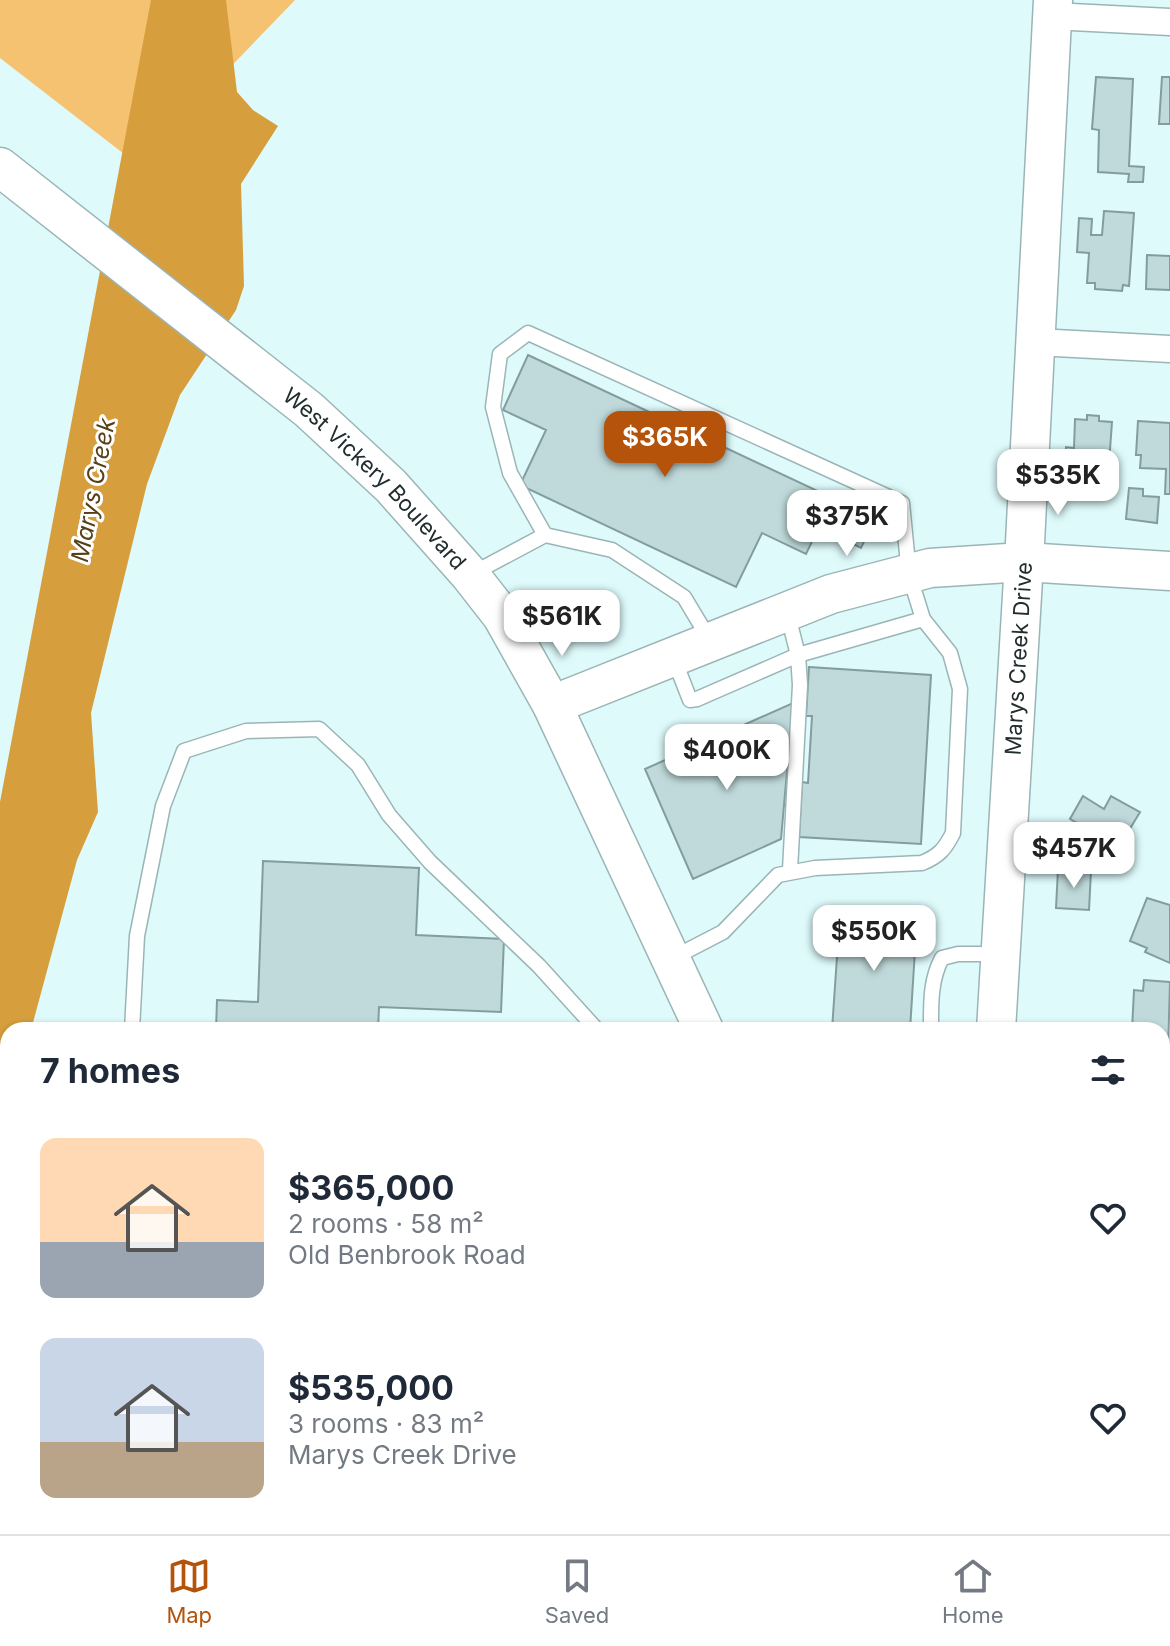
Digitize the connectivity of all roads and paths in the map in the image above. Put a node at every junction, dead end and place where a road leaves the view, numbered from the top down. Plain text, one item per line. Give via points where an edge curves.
1 (1053, 8) edge
2 (1170, 22) edge
3 (0, 167) edge
4 (1036, 342) junction
5 (1170, 349) edge
6 (545, 535) junction
7 (1024, 562) junction
8 (1170, 571) edge
9 (909, 574) junction
10 (470, 575) junction
11 (786, 612) junction
12 (923, 619) junction
13 (711, 642) junction
14 (798, 655) junction
15 (673, 657) junction
16 (552, 705) junction
17 (790, 870) junction
18 (1001, 954) junction
19 (671, 959) junction
20 (132, 1022) edge
21 (590, 1022) edge
22 (700, 1022) edge
23 (931, 1022) edge
24 (997, 1022) edge

1 - 2 street
1 - 4 street, Marys Creek Drive
3 - 10 street, West Vickery Boulevard via 309,410 391,486
4 - 5 street
4 - 7 street, Marys Creek Drive
6 - 9 lane via 510,473 493,407 500,354 528,333 902,503
6 - 10 lane
6 - 13 lane via 612,550 684,597
7 - 8 street
7 - 9 street
7 - 18 street, Marys Creek Drive
9 - 11 street
9 - 12 lane
10 - 16 street, West Vickery Boulevard via 502,616
11 - 13 street
11 - 14 lane
12 - 14 lane
12 - 17 lane via 950,653 960,689 953,833 946,848 922,863
13 - 15 street
14 - 15 lane via 690,700
14 - 17 lane
15 - 16 street
16 - 19 street, West Vickery Boulevard
17 - 19 lane via 778,875 723,932
18 - 23 lane via 942,958 935,970
18 - 24 street, Marys Creek Drive
19 - 22 street, West Vickery Boulevard
20 - 21 lane via 137,936 163,806 184,751 246,731 319,729 358,765 389,815 430,862

